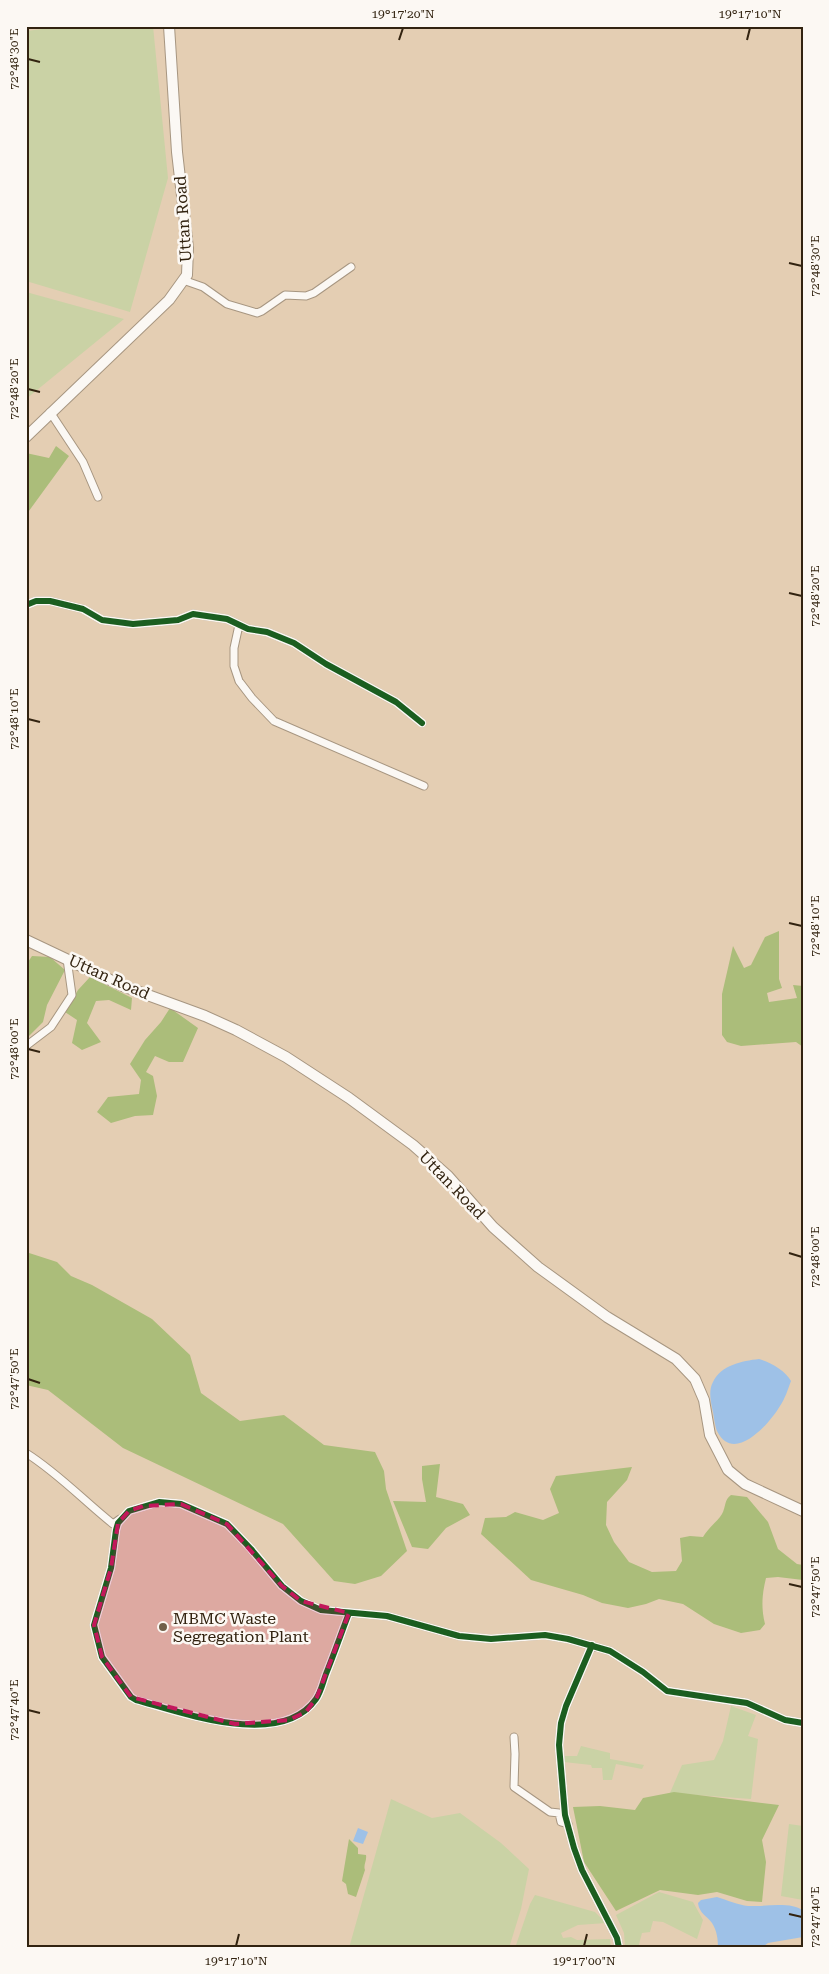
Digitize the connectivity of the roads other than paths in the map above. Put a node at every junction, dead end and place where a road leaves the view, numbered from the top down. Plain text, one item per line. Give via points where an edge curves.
1 (169, 26) edge
2 (351, 267) dead end
3 (183, 280) junction
4 (50, 412) junction
5 (26, 437) edge
6 (98, 497) dead end
7 (26, 605) edge
8 (239, 624) junction
9 (422, 723) dead end
10 (424, 786) dead end
11 (26, 940) edge
12 (67, 959) junction
13 (26, 1046) edge
14 (26, 1453) edge
15 (803, 1511) edge
16 (124, 1516) junction
17 (348, 1613) junction
18 (592, 1645) junction
19 (803, 1723) edge
20 (514, 1737) dead end
21 (568, 1824) junction
22 (619, 1948) edge

1 - 3 main road, Uttan Road via 177,152 188,248 187,275
2 - 3 street via 314,293 285,295 257,313 227,304 203,287
3 - 4 main road, Uttan Road via 169,300
4 - 5 main road, Uttan Road
4 - 6 street via 83,462
7 - 8 street via 50,601 83,609 102,620 133,624 178,620 193,614
8 - 9 street via 294,643 396,702
8 - 10 street via 234,666 239,680 274,721
11 - 12 main road, Uttan Road
12 - 13 street via 72,995 51,1026
12 - 15 main road, Uttan Road via 123,986 205,1016 286,1057 413,1145 448,1176 493,1227 538,1267 607,1317 676,1359 695,1379 704,1400 710,1435 728,1470 745,1484
14 - 16 street via 48,1467 113,1524
16 - 17 street via 129,1511 159,1502 181,1504 207,1514 227,1524 282,1586 301,1601 321,1610
16 - 17 street via 116,1530 111,1568 94,1625 102,1657 136,1700 235,1724 288,1720 306,1712 317,1697
17 - 18 street via 387,1616 459,1636 491,1639 544,1635
18 - 19 street via 610,1651 668,1691 747,1703 785,1720
18 - 21 street via 561,1723 559,1745
20 - 21 street via 514,1787 550,1812 559,1813 560,1822
21 - 22 street via 582,1870

